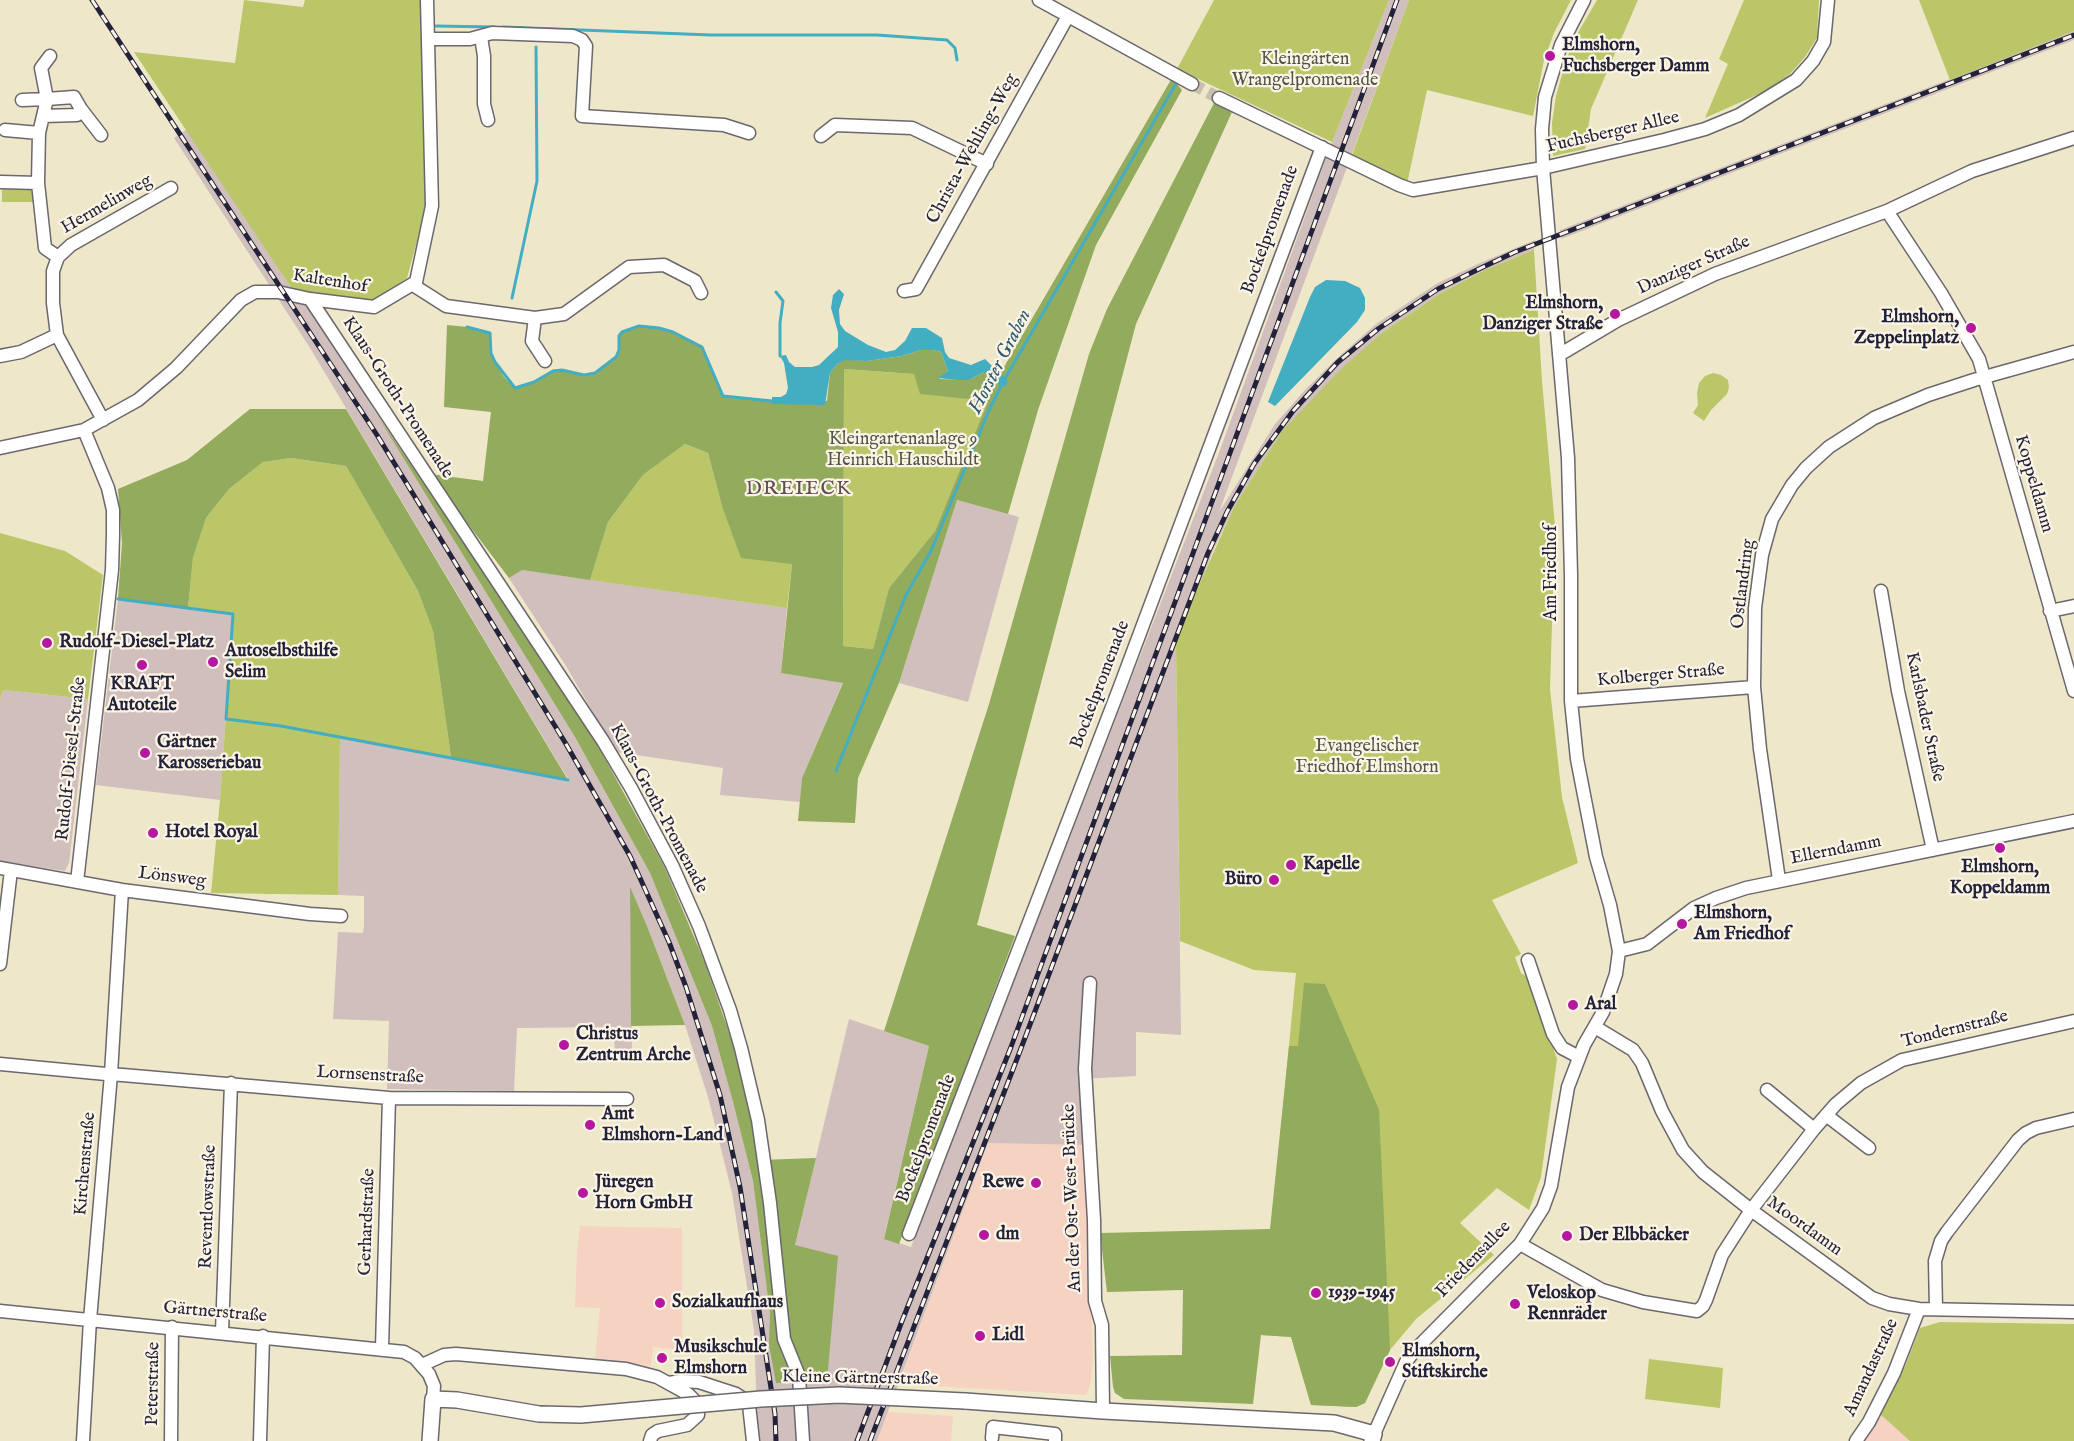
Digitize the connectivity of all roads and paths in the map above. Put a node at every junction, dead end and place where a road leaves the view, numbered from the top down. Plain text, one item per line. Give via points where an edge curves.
1 (427, 0) edge
2 (1039, 0) edge
3 (1584, 0) edge
4 (1828, 0) edge
5 (1068, 16) junction
6 (481, 37) junction
7 (429, 39) junction
8 (50, 56) dead end
9 (1192, 84) tunnel mouth
10 (1219, 98) tunnel mouth
11 (47, 99) junction
12 (22, 100) dead end
13 (81, 109) junction
14 (43, 116) junction
15 (489, 120) dead end
16 (6, 130) dead end
17 (39, 133) junction
18 (749, 134) dead end
19 (101, 135) dead end
20 (821, 136) dead end
21 (2074, 138) edge
22 (1322, 147) junction
23 (987, 164) junction
24 (1543, 168) junction
25 (1, 182) edge
26 (38, 183) junction
27 (171, 188) dead end
28 (1887, 211) junction
29 (58, 257) junction
30 (413, 285) junction
31 (904, 291) dead end
32 (701, 293) dead end
33 (310, 299) junction
34 (535, 318) junction
35 (57, 335) junction
36 (2074, 352) edge
37 (1559, 354) junction
38 (0, 356) edge
39 (544, 361) dead end
40 (1985, 377) junction
41 (103, 420) junction
42 (84, 430) junction
43 (0, 448) edge
44 (1881, 591) dead end
45 (2074, 606) edge
46 (2050, 612) junction
47 (1754, 687) junction
48 (2074, 691) edge
49 (1571, 701) junction
50 (2074, 821) edge
51 (1933, 850) junction
52 (6, 869) edge
53 (1779, 880) junction
54 (77, 882) junction
55 (122, 890) junction
56 (341, 916) dead end
57 (1619, 951) junction
58 (1528, 960) dead end
59 (0, 964) edge
60 (1616, 974) joint
61 (1090, 983) dead end
62 (2074, 1021) edge
63 (1595, 1027) junction
64 (1579, 1057) junction
65 (0, 1064) edge
66 (109, 1074) junction
67 (231, 1083) junction
68 (1767, 1090) dead end
69 (389, 1098) junction
70 (627, 1099) dead end
71 (1826, 1115) junction
72 (2074, 1119) edge
73 (1814, 1129) junction
74 (1869, 1148) dead end
75 (1751, 1210) junction
76 (909, 1234) dead end
77 (1520, 1244) junction
78 (1919, 1309) junction
79 (1936, 1310) junction
80 (0, 1311) edge
81 (2074, 1312) edge
82 (90, 1320) junction
83 (172, 1328) junction
84 (222, 1332) junction
85 (263, 1336) junction
86 (382, 1348) junction
87 (422, 1365) junction
88 (669, 1383) junction
89 (715, 1389) junction
90 (433, 1399) junction
91 (695, 1401) junction
92 (1103, 1411) junction
93 (992, 1438) dead end
94 (1373, 1438) edge
95 (83, 1441) edge
96 (171, 1441) edge
97 (260, 1441) edge
98 (430, 1441) edge
99 (650, 1441) edge
100 (753, 1441) edge
101 (803, 1441) edge
102 (1055, 1441) edge
103 (1856, 1441) edge

1 - 7 street
2 - 5 street
3 - 24 street, Am Friedhof via 1561,45 1545,98
4 - 24 street, Fuchsberger Allee via 1824,42 1813,61 1796,80 1772,95 1705,129
5 - 9 street
5 - 23 street, Christa-Wehling-Weg
6 - 7 street
6 - 15 street via 484,105
6 - 18 street via 492,33 573,36 582,40 586,46 582,116 724,124
7 - 30 street via 432,206
8 - 11 street via 41,68
10 - 22 street, Fuchsberger Allee
11 - 12 street
11 - 13 street via 74,97
11 - 14 street
13 - 14 street via 76,115
13 - 19 street
14 - 17 street
16 - 17 street
17 - 26 street
20 - 23 street via 835,126 912,128
21 - 28 street, Danziger Straße via 1972,171
22 - 24 street, Fuchsberger Allee via 1413,190
22 - 76 street, Bockelpromenade
23 - 31 street, Christa-Wehling-Weg via 916,289
24 - 37 street, Am Friedhof
25 - 26 street
26 - 29 street via 45,248
27 - 29 street, Hermelinweg via 71,245
28 - 37 street, Danziger Straße via 1714,274 1618,320
28 - 40 street, Koppeldamm via 1941,294
29 - 35 street, Hermelinweg via 53,271
30 - 33 street, Kaltenhof via 374,307
30 - 34 street via 446,306
32 - 34 street via 695,281 664,265 628,267 564,314
33 - 41 street, Kaltenhof via 255,292 241,300 176,369 138,400
33 - 101 street, Klaus-Groth-Promenade via 603,741 672,865 699,926 730,1010 758,1120 784,1339 799,1376
34 - 39 street via 532,341
35 - 38 street via 21,352
35 - 41 street, Hermelinweg
36 - 40 street, Ostlandring
37 - 49 street, Am Friedhof via 1569,482
40 - 46 street, Koppeldamm
40 - 47 street, Ostlandring via 1874,418 1830,447 1792,485 1772,519 1762,555 1755,608
41 - 42 street, Kaltenhof
42 - 43 street, Kaltenhof
42 - 54 street, Rudolf-Diesel-Straße via 108,488 113,535
44 - 51 street, Karlsbader Straße via 1898,691
45 - 46 street
46 - 48 street, Koppeldamm
47 - 49 street, Kolberger Straße
47 - 53 street, Ostlandring
49 - 57 street, Am Friedhof via 1579,770
50 - 51 street, Ellerndamm
51 - 53 street, Ellerndamm
52 - 54 street, Lönsweg
52 - 59 street
53 - 57 street, Ellerndamm via 1716,898 1688,913 1647,944
54 - 55 street, Lönsweg
55 - 56 street, Lönsweg
55 - 66 street, Kirchenstraße
57 - 60 street, Am Friedhof
58 - 64 street via 1553,1034 1562,1048
60 - 63 street, Friedensallee
61 - 92 street, An der Ost-West-Brücke via 1085,1069 1095,1301 1102,1325
62 - 71 street, Tondernstraße via 1902,1060 1861,1083
63 - 64 street, Friedensallee
63 - 75 street, Moordamm via 1633,1050 1683,1150 1703,1172
64 - 77 street, Friedensallee via 1568,1087 1551,1186 1543,1208
65 - 66 street, Lornsenstraße
66 - 67 street, Lornsenstraße
66 - 82 street, Kirchenstraße
67 - 69 street, Lornsenstraße
67 - 84 street, Reventlowstraße
68 - 73 street
69 - 70 street, Lornsenstraße
69 - 86 street, Gerhardstraße
71 - 73 street, Tondernstraße
71 - 74 street
72 - 79 street via 2036,1128 2018,1140 1947,1232 1935,1261
73 - 75 street, Tondernstraße
75 - 77 street, Tondernstraße via 1722,1255 1706,1300 1697,1311 1602,1290
75 - 78 street, Moordamm via 1872,1298
77 - 94 street, Friedensallee via 1414,1350
78 - 79 street, Moordamm
78 - 103 street, Amandastraße via 1894,1373
79 - 81 street, Moordamm
80 - 82 street, Gärtnerstraße
82 - 83 street, Gärtnerstraße
82 - 95 street, Kirchenstraße
83 - 84 street, Gärtnerstraße
83 - 96 street, Peterstraße
84 - 85 street, Gärtnerstraße
85 - 86 street, Gärtnerstraße
85 - 97 street
86 - 87 street, Gärtnerstraße via 404,1352
87 - 88 street via 456,1354 626,1369
87 - 90 street via 433,1381
88 - 89 street via 699,1382
88 - 91 street
89 - 91 street
89 - 100 street via 736,1394 749,1405
90 - 92 main road, Kleine Gärtnerstraße, bridge via 539,1414 600,1414 839,1395
90 - 98 main road
91 - 99 street via 699,1408 692,1422 658,1431
92 - 94 main road via 1334,1423
93 - 102 street via 993,1427 1055,1434

